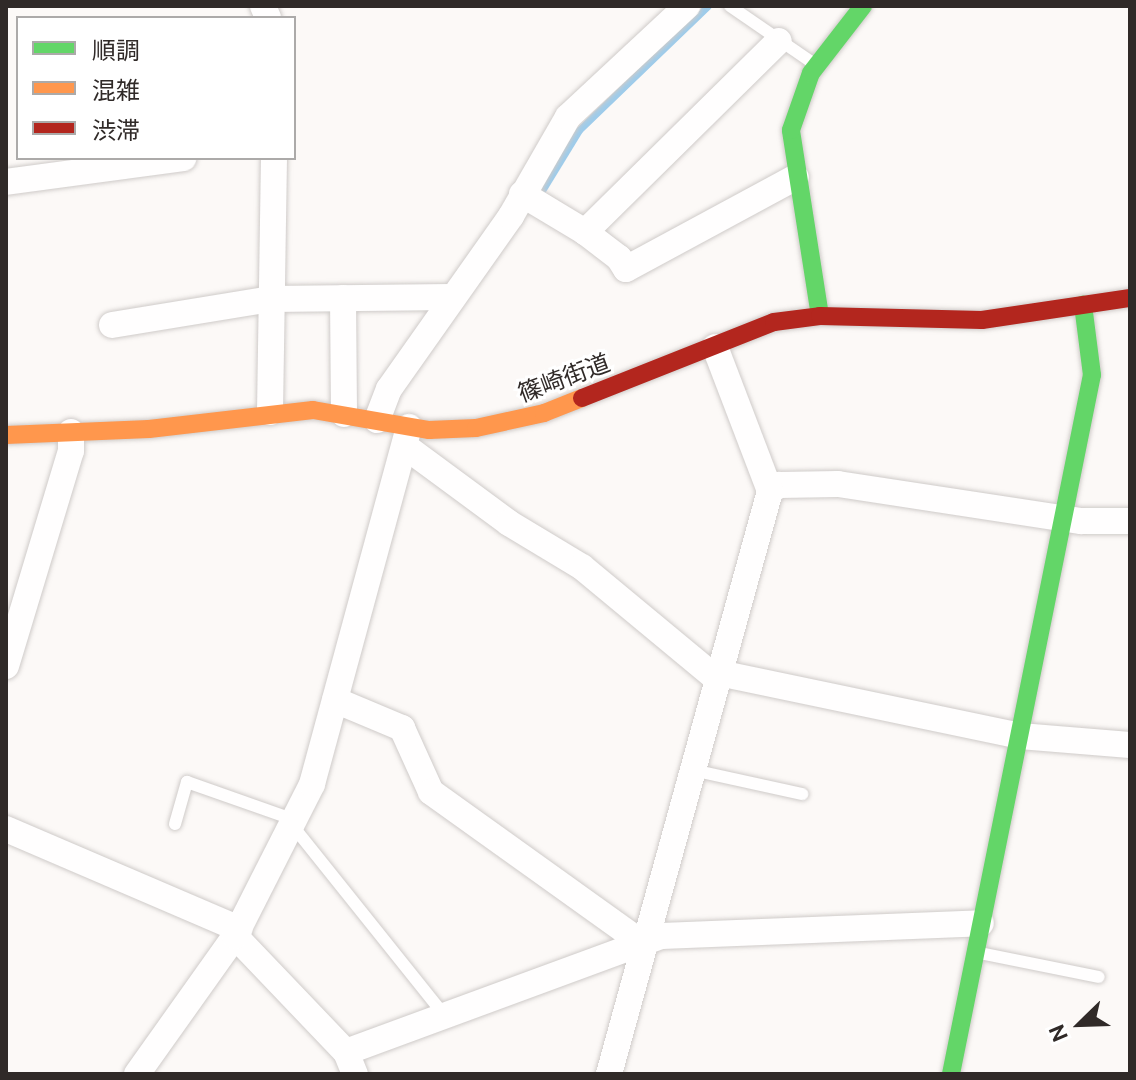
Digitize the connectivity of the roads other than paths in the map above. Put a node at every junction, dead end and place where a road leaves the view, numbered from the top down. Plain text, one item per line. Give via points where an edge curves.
1 (687, 6) edge
2 (730, 6) edge
3 (863, 6) edge
4 (779, 41) junction
5 (816, 65) junction
6 (168, 160) edge
7 (274, 160) edge
8 (796, 177) junction
9 (6, 182) edge
10 (522, 194) junction
11 (585, 232) junction
12 (451, 297) junction
13 (343, 298) junction
14 (1130, 298) edge
15 (271, 299) junction
16 (1083, 305) junction
17 (820, 316) junction
18 (112, 325) dead end
19 (715, 347) junction
20 (270, 412) junction
21 (344, 414) junction
22 (377, 420) junction
23 (71, 432) junction
24 (6, 435) edge
25 (408, 437) junction
26 (770, 491) junction
27 (1063, 518) junction
28 (1130, 521) edge
29 (12, 632) edge
30 (6, 666) edge
31 (718, 676) junction
32 (335, 700) junction
33 (1020, 736) junction
34 (1130, 745) edge
35 (692, 770) junction
36 (802, 794) dead end
37 (293, 822) junction
38 (175, 824) dead end
39 (6, 829) edge
40 (981, 923) junction
41 (237, 932) junction
42 (643, 944) junction
43 (976, 952) junction
44 (1099, 977) dead end
45 (445, 1016) junction
46 (350, 1063) edge
47 (137, 1074) edge
48 (609, 1074) edge
49 (951, 1074) edge

1 - 10 street via 568,117
2 - 4 lane
3 - 5 street
4 - 5 lane
4 - 11 street
5 - 8 street via 791,130
6 - 9 street
7 - 15 street
8 - 11 street via 626,269
8 - 17 street
10 - 11 street
10 - 12 street
12 - 13 street
12 - 22 street via 389,389
13 - 15 street
13 - 21 street
14 - 16 street, 篠崎街道
15 - 18 street
15 - 20 street
16 - 17 street, 篠崎街道 via 982,320
16 - 27 street via 1092,375
17 - 19 street, 篠崎街道 via 774,322
19 - 25 street, 篠崎街道 via 544,413
19 - 26 street
20 - 21 street, 篠崎街道
20 - 23 street, 篠崎街道 via 149,429
21 - 22 street, 篠崎街道
22 - 25 street, 篠崎街道
23 - 24 street, 篠崎街道
23 - 29 street via 71,451
25 - 31 street via 509,523 582,567
25 - 32 street
26 - 27 street via 779,485 838,484
26 - 31 street
27 - 28 street
27 - 33 street
29 - 30 street
31 - 33 street
31 - 35 street
32 - 37 street via 312,784
32 - 42 street via 402,728 431,792
33 - 34 street
33 - 40 street
35 - 36 lane
35 - 42 street
37 - 38 lane via 187,782
37 - 41 street
37 - 45 lane
39 - 41 street
40 - 42 street via 662,936
40 - 43 street
41 - 46 street
41 - 47 street
42 - 45 street
42 - 48 street
43 - 44 lane
43 - 49 street
45 - 46 street

